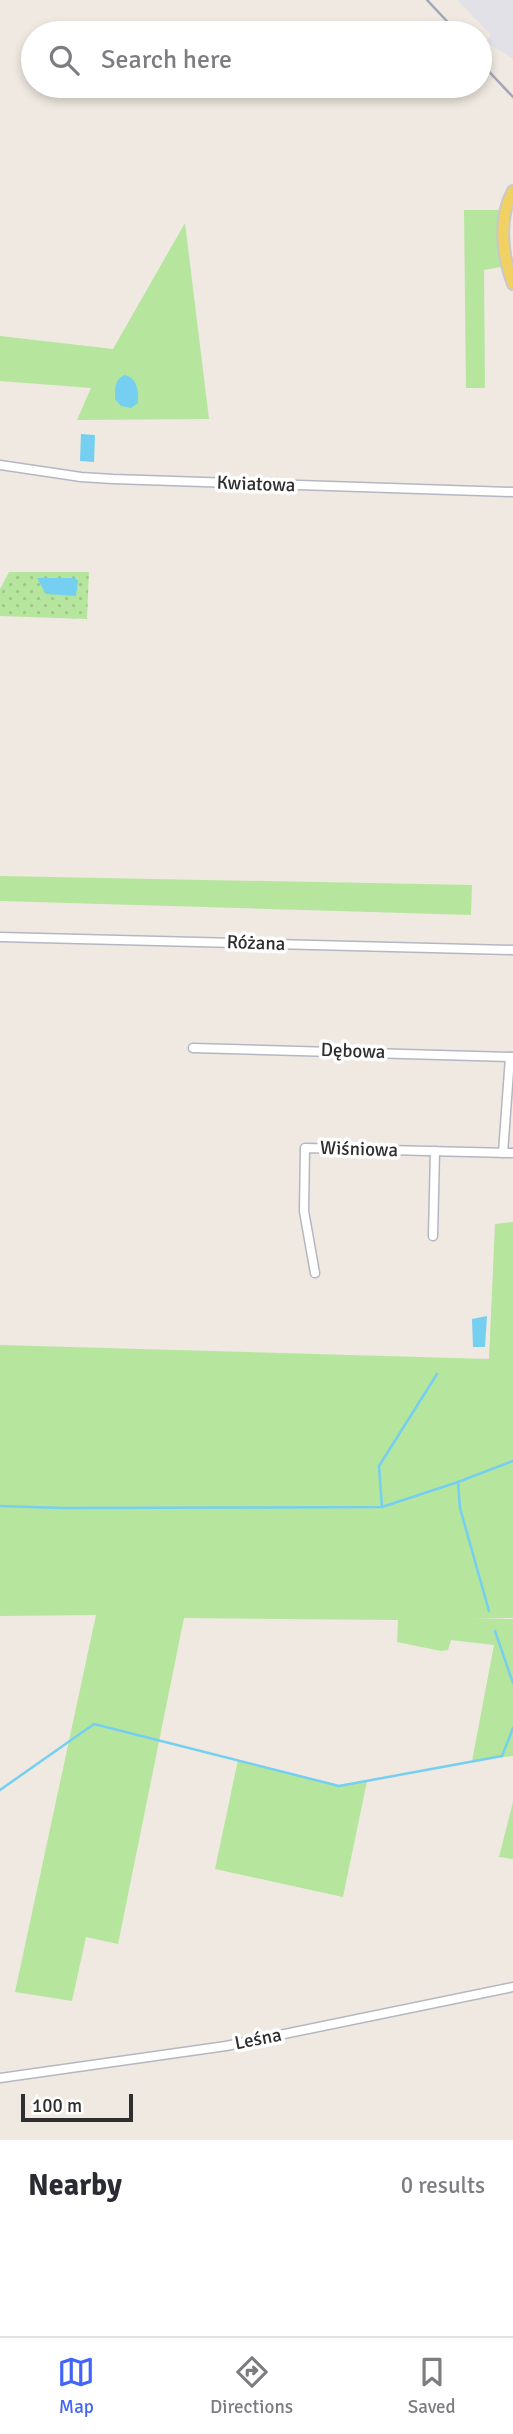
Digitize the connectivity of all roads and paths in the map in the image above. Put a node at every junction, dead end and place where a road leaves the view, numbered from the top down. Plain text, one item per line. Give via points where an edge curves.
1 (513, 191) edge
2 (513, 284) edge
3 (0, 465) edge
4 (513, 492) edge
5 (0, 937) edge
6 (513, 950) edge
7 (193, 1048) dead end
8 (512, 1057) edge
9 (435, 1151) junction
10 (503, 1153) junction
11 (513, 1153) edge
12 (433, 1236) dead end
13 (315, 1273) dead end
14 (513, 1987) edge
15 (0, 2078) edge

1 - 2 main road via 503,233
3 - 4 street, Kwiatowa via 113,479
5 - 6 street, Różana
7 - 8 street, Dębowa
8 - 10 street
9 - 10 street, Wiśniowa
9 - 12 street
9 - 13 street, Wiśniowa via 305,1148 304,1211
10 - 11 street, Wiśniowa
14 - 15 street, Leśna via 226,2046

